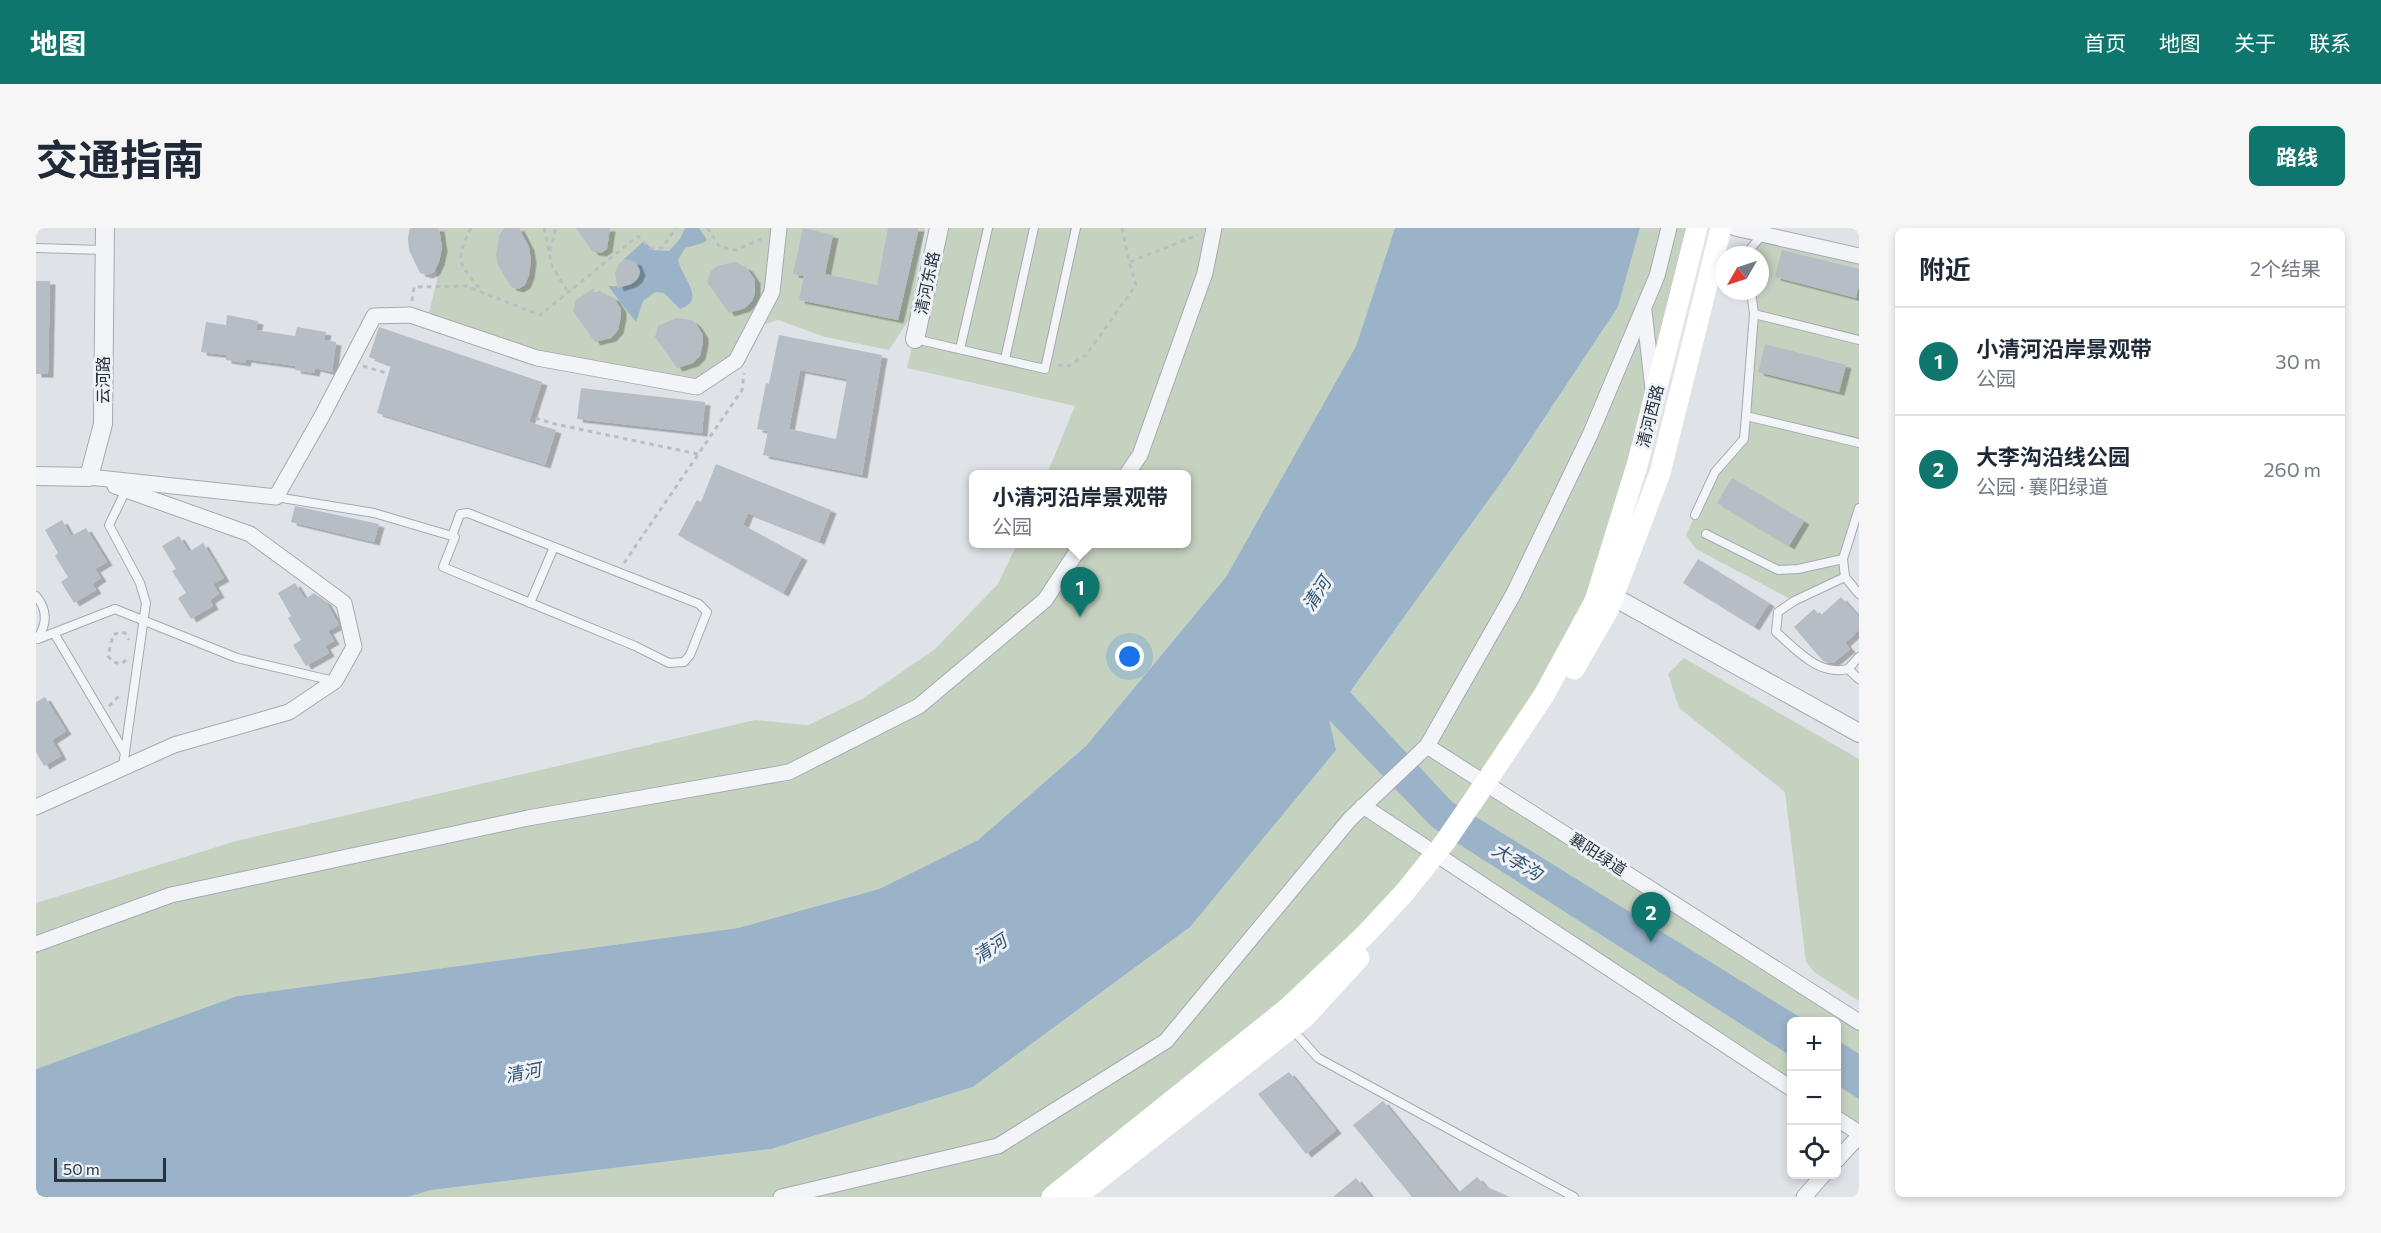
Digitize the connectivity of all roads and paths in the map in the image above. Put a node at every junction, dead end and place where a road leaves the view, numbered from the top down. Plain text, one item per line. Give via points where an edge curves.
1 (105, 228) edge
2 (471, 228) edge
3 (544, 228) edge
4 (556, 228) edge
5 (676, 228) edge
6 (707, 228) edge
7 (939, 228) edge
8 (988, 228) edge
9 (1034, 228) edge
10 (1076, 228) edge
11 (1122, 228) edge
12 (1214, 228) edge
13 (1669, 228) edge
14 (1697, 228) edge
15 (1721, 228) edge
16 (1735, 228) edge
17 (779, 229) edge
18 (1763, 234) junction
19 (1753, 246) edge
20 (36, 248) edge
21 (105, 250) junction
22 (549, 253) junction
23 (1859, 256) edge
24 (1129, 262) junction
25 (484, 292) junction
26 (568, 292) junction
27 (1752, 300) edge
28 (1644, 308) junction
29 (1754, 314) junction
30 (410, 315) junction
31 (915, 339) joint
32 (1859, 340) edge
33 (960, 349) junction
34 (1005, 359) junction
35 (735, 361) junction
36 (350, 362) junction
37 (1046, 363) junction
38 (1654, 398) junction
39 (1746, 416) junction
40 (1859, 443) edge
41 (698, 454) junction
42 (1130, 470) edge
43 (36, 476) edge
44 (89, 477) junction
45 (126, 490) junction
46 (276, 497) junction
47 (1859, 508) edge
48 (1695, 515) dead end
49 (1706, 534) dead end
50 (452, 536) junction
51 (554, 547) junction
52 (1079, 548) edge
53 (1843, 559) junction
54 (620, 573) junction
55 (1845, 577) junction
56 (1859, 594) edge
57 (1602, 595) junction
58 (36, 596) edge
59 (530, 603) junction
60 (144, 621) junction
61 (54, 633) junction
62 (37, 640) edge
63 (1859, 657) edge
64 (126, 660) junction
65 (125, 669) dead end
66 (1848, 669) junction
67 (1859, 679) edge
68 (335, 681) junction
69 (122, 687) dead end
70 (101, 712) junction
71 (1859, 733) edge
72 (1423, 750) junction
73 (124, 760) junction
74 (1489, 791) junction
75 (1366, 803) junction
76 (36, 807) edge
77 (1445, 852) junction
78 (36, 944) edge
79 (1859, 1022) edge
80 (1291, 1028) junction
81 (1787, 1086) edge
82 (1841, 1122) edge
83 (1859, 1135) edge
84 (1841, 1155) edge
85 (1820, 1179) edge
86 (781, 1197) edge
87 (1052, 1197) edge
88 (1076, 1197) edge
89 (1574, 1197) edge
90 (1804, 1197) edge

1 - 21 street, 云河路
2 - 25 path via 460,249 462,267
3 - 22 path
4 - 22 path
5 - 26 path via 662,248 650,248 638,236
6 - 17 path via 720,246 736,250
7 - 31 street, 清河东路
8 - 33 lane
9 - 34 lane
10 - 37 lane
11 - 24 path
12 - 24 path
12 - 42 street via 1205,273 1140,454
13 - 28 street
14 - 38 main road, 清河西路
15 - 57 main road via 1660,473
16 - 18 street
17 - 35 street via 772,292
18 - 19 lane
18 - 23 street
20 - 21 lane
21 - 44 street, 云河路 via 103,424
22 - 26 path
24 - 37 path via 1136,285 1086,355 1069,366
25 - 26 path via 540,315
25 - 30 path via 466,286 414,287
27 - 29 lane
28 - 38 street
28 - 72 street via 1590,435 1513,596
29 - 32 lane
29 - 39 lane
30 - 35 street via 537,358 697,387
30 - 36 street via 374,316
31 - 33 lane
33 - 34 lane
34 - 37 lane via 1045,369
35 - 41 path via 744,374 742,390
36 - 41 path via 555,424
36 - 46 street
38 - 57 main road, 清河西路
39 - 40 lane
39 - 48 lane via 1744,439 1715,472
41 - 54 path via 627,556
43 - 44 street
44 - 45 street
44 - 46 street
45 - 60 lane via 109,525 140,583 146,603
45 - 68 street via 250,534 344,603 354,647
46 - 50 lane via 374,513
47 - 53 lane
49 - 53 lane via 1778,570 1798,570
50 - 51 lane via 460,513 468,513
50 - 59 lane via 455,537 443,567
51 - 54 lane
51 - 59 lane
52 - 78 street via 1045,600 920,706 789,772 528,818 171,895
53 - 55 lane
54 - 59 lane via 699,604 707,612 684,662 669,663
55 - 56 lane
55 - 66 lane via 1778,612 1776,632 1816,666 1836,672
57 - 71 street
57 - 74 main road
58 - 62 lane via 44,608 45,619
60 - 61 lane via 115,609
60 - 68 lane via 237,658
60 - 73 lane
61 - 62 lane
61 - 70 lane
63 - 66 lane
64 - 64 path via 129,641 120,632 113,635 108,656 121,664
64 - 65 path
66 - 67 lane
68 - 73 street via 289,712
69 - 70 path via 121,696
70 - 73 lane
72 - 74 street, 襄阳绿道
72 - 75 street
73 - 76 street
74 - 77 main road
74 - 79 street, 襄阳绿道
75 - 77 street
75 - 86 street via 1166,1041 998,1146
77 - 80 main road via 1419,895
77 - 81 street
77 - 87 main road via 1289,1007
80 - 88 main road
80 - 89 lane via 1318,1058
82 - 83 street
83 - 84 street
85 - 90 street

